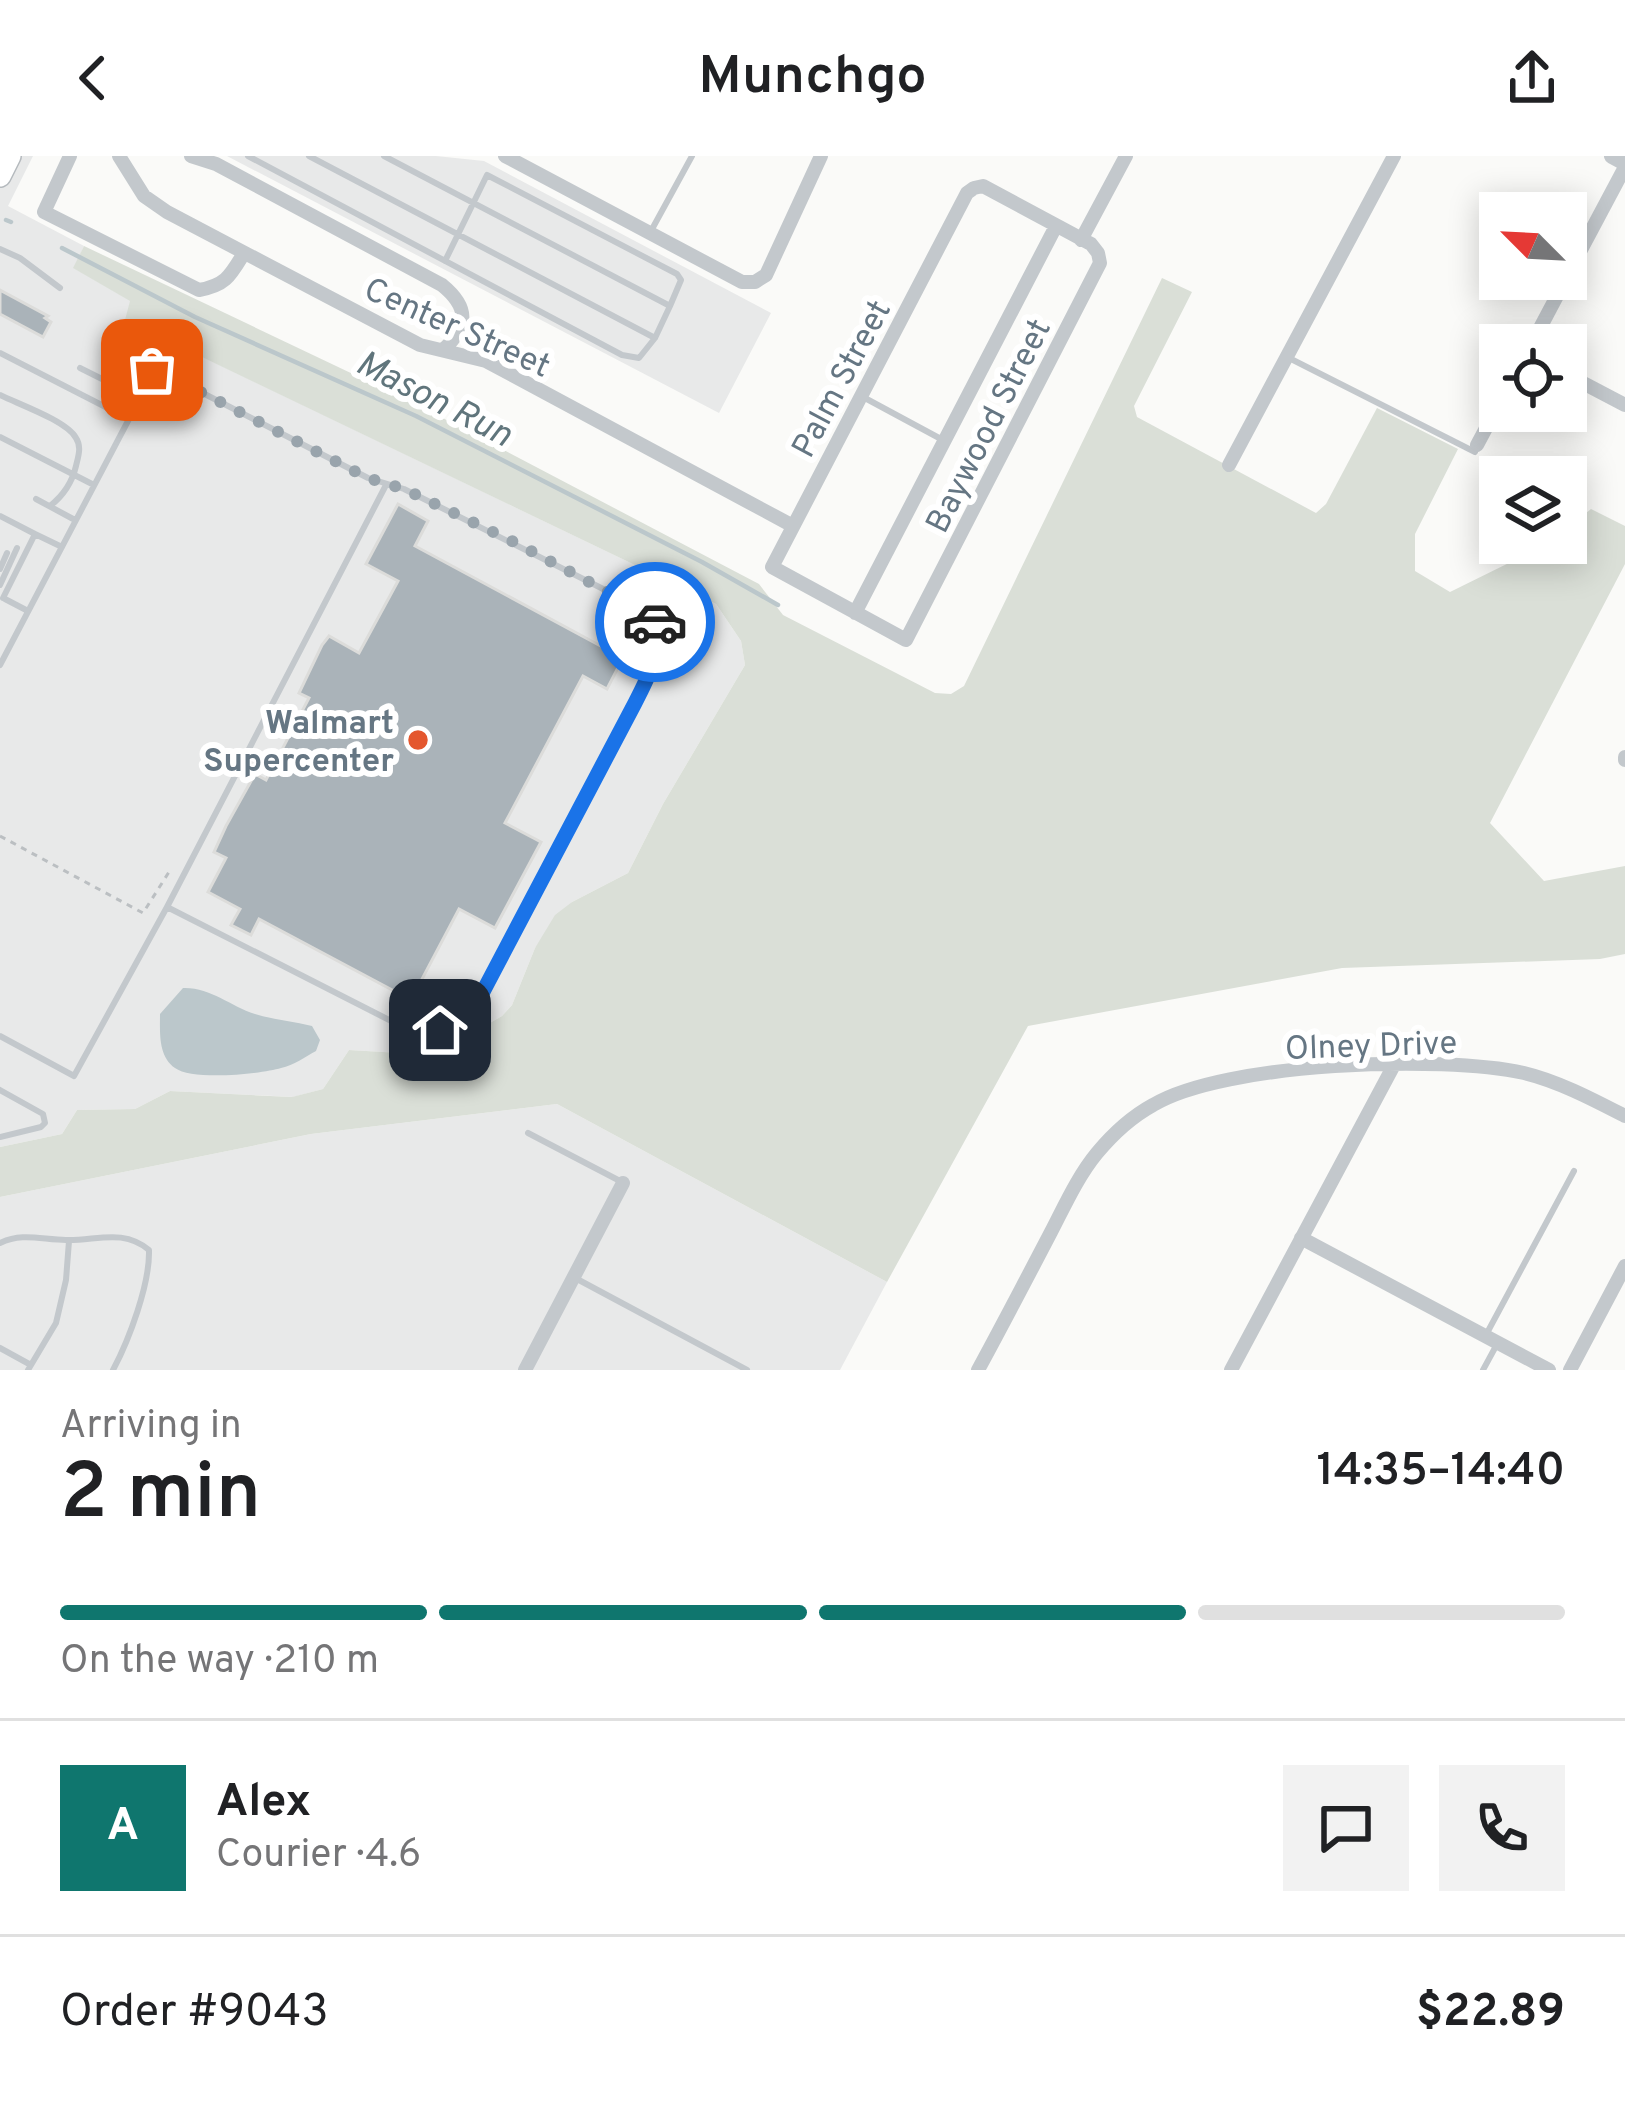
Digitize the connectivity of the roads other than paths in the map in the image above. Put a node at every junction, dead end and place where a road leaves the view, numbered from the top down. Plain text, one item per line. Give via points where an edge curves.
1 (10, 156) edge
2 (70, 156) edge
3 (119, 156) edge
4 (191, 156) edge
5 (248, 156) edge
6 (310, 156) edge
7 (384, 156) edge
8 (505, 156) edge
9 (692, 156) edge
10 (821, 156) edge
11 (1126, 156) edge
12 (1394, 156) edge
13 (1612, 156) edge
14 (1625, 165) edge
15 (0, 176) edge
16 (473, 203) junction
17 (1056, 226) junction
18 (650, 234) junction
19 (458, 235) junction
20 (1587, 238) edge
21 (1082, 240) junction
22 (0, 249) edge
23 (244, 253) junction
24 (445, 261) junction
25 (60, 288) dead end
26 (670, 306) junction
27 (655, 338) junction
28 (443, 350) junction
29 (0, 353) edge
30 (1287, 357) junction
31 (80, 368) dead end
32 (1587, 385) edge
33 (157, 388) junction
34 (0, 395) edge
35 (862, 396) junction
36 (1625, 405) edge
37 (130, 418) junction
38 (1484, 432) edge
39 (0, 437) edge
40 (944, 441) junction
41 (1476, 448) joint
42 (1229, 465) dead end
43 (74, 475) junction
44 (94, 485) junction
45 (386, 485) junction
46 (36, 499) dead end
47 (50, 506) junction
48 (0, 516) edge
49 (76, 520) junction
50 (793, 526) junction
51 (35, 534) junction
52 (62, 547) junction
53 (17, 548) dead end
54 (7, 553) dead end
55 (0, 568) edge
56 (0, 585) edge
57 (2, 598) edge
58 (28, 611) junction
59 (855, 613) junction
60 (906, 640) joint
61 (0, 663) edge
62 (167, 907) junction
63 (0, 1036) edge
64 (1394, 1065) junction
65 (0, 1090) edge
66 (1625, 1116) edge
67 (528, 1133) dead end
68 (0, 1137) edge
69 (1574, 1171) dead end
70 (623, 1183) joint
71 (1301, 1238) junction
72 (69, 1241) junction
73 (0, 1243) edge
74 (1625, 1266) edge
75 (574, 1277) junction
76 (1492, 1339) junction
77 (0, 1348) edge
78 (30, 1368) edge
79 (113, 1370) edge
80 (526, 1370) edge
81 (747, 1370) edge
82 (979, 1370) edge
83 (1231, 1370) edge
84 (1483, 1370) edge
85 (1550, 1370) edge
86 (1570, 1370) edge

1 - 15 main road
2 - 23 street via 44,212 199,290 230,277
3 - 23 street, Center Street via 143,196
4 - 28 street via 442,285 464,317
5 - 24 lane
6 - 19 lane
7 - 16 lane
8 - 18 street
9 - 18 lane
10 - 18 street via 766,275 755,282
11 - 21 street
12 - 30 street
13 - 14 street
14 - 20 street
16 - 19 lane
16 - 26 lane
16 - 26 lane via 487,175 572,219 677,274
17 - 21 street, Palm Street
17 - 35 street, Palm Street via 982,186 967,193
17 - 40 street
19 - 24 lane
19 - 27 lane
21 - 60 street, Baywood Street via 1098,253 1096,273
22 - 25 lane
23 - 28 street, Center Street via 419,345
24 - 27 lane via 629,358 639,358
26 - 27 lane
28 - 50 street, Center Street via 486,362
29 - 37 lane
30 - 41 lane
30 - 42 street
31 - 33 lane via 102,379 119,361 142,358
32 - 36 street
33 - 37 lane
33 - 45 lane via 191,387
34 - 43 lane via 76,436
35 - 40 lane
35 - 50 street, Palm Street
37 - 44 lane
38 - 41 street
39 - 43 lane
40 - 59 street
43 - 44 lane
43 - 47 lane
44 - 49 lane
45 - 62 lane
45 - 62 lane via 644,611 657,625 658,645 635,703 476,1005 440,1030 404,1027
46 - 47 lane
47 - 49 lane
48 - 51 lane
49 - 52 lane
50 - 59 street, Palm Street via 772,567
51 - 52 lane
51 - 57 lane
52 - 58 lane
53 - 56 lane
54 - 55 lane
57 - 58 lane
58 - 61 lane
59 - 60 street, Palm Street
62 - 63 lane via 74,1076
64 - 66 street, Olney Drive via 1526,1074
64 - 71 street
64 - 82 street, Olney Drive via 1250,1077 1154,1104 1096,1154
65 - 68 lane via 46,1123
67 - 70 lane
69 - 76 lane
70 - 75 street
71 - 76 street
71 - 83 street
72 - 73 lane
72 - 78 lane via 56,1323
72 - 79 lane via 100,1235 149,1250 133,1328
74 - 86 street
75 - 80 street
75 - 81 lane
76 - 84 lane
76 - 85 street
77 - 78 lane

